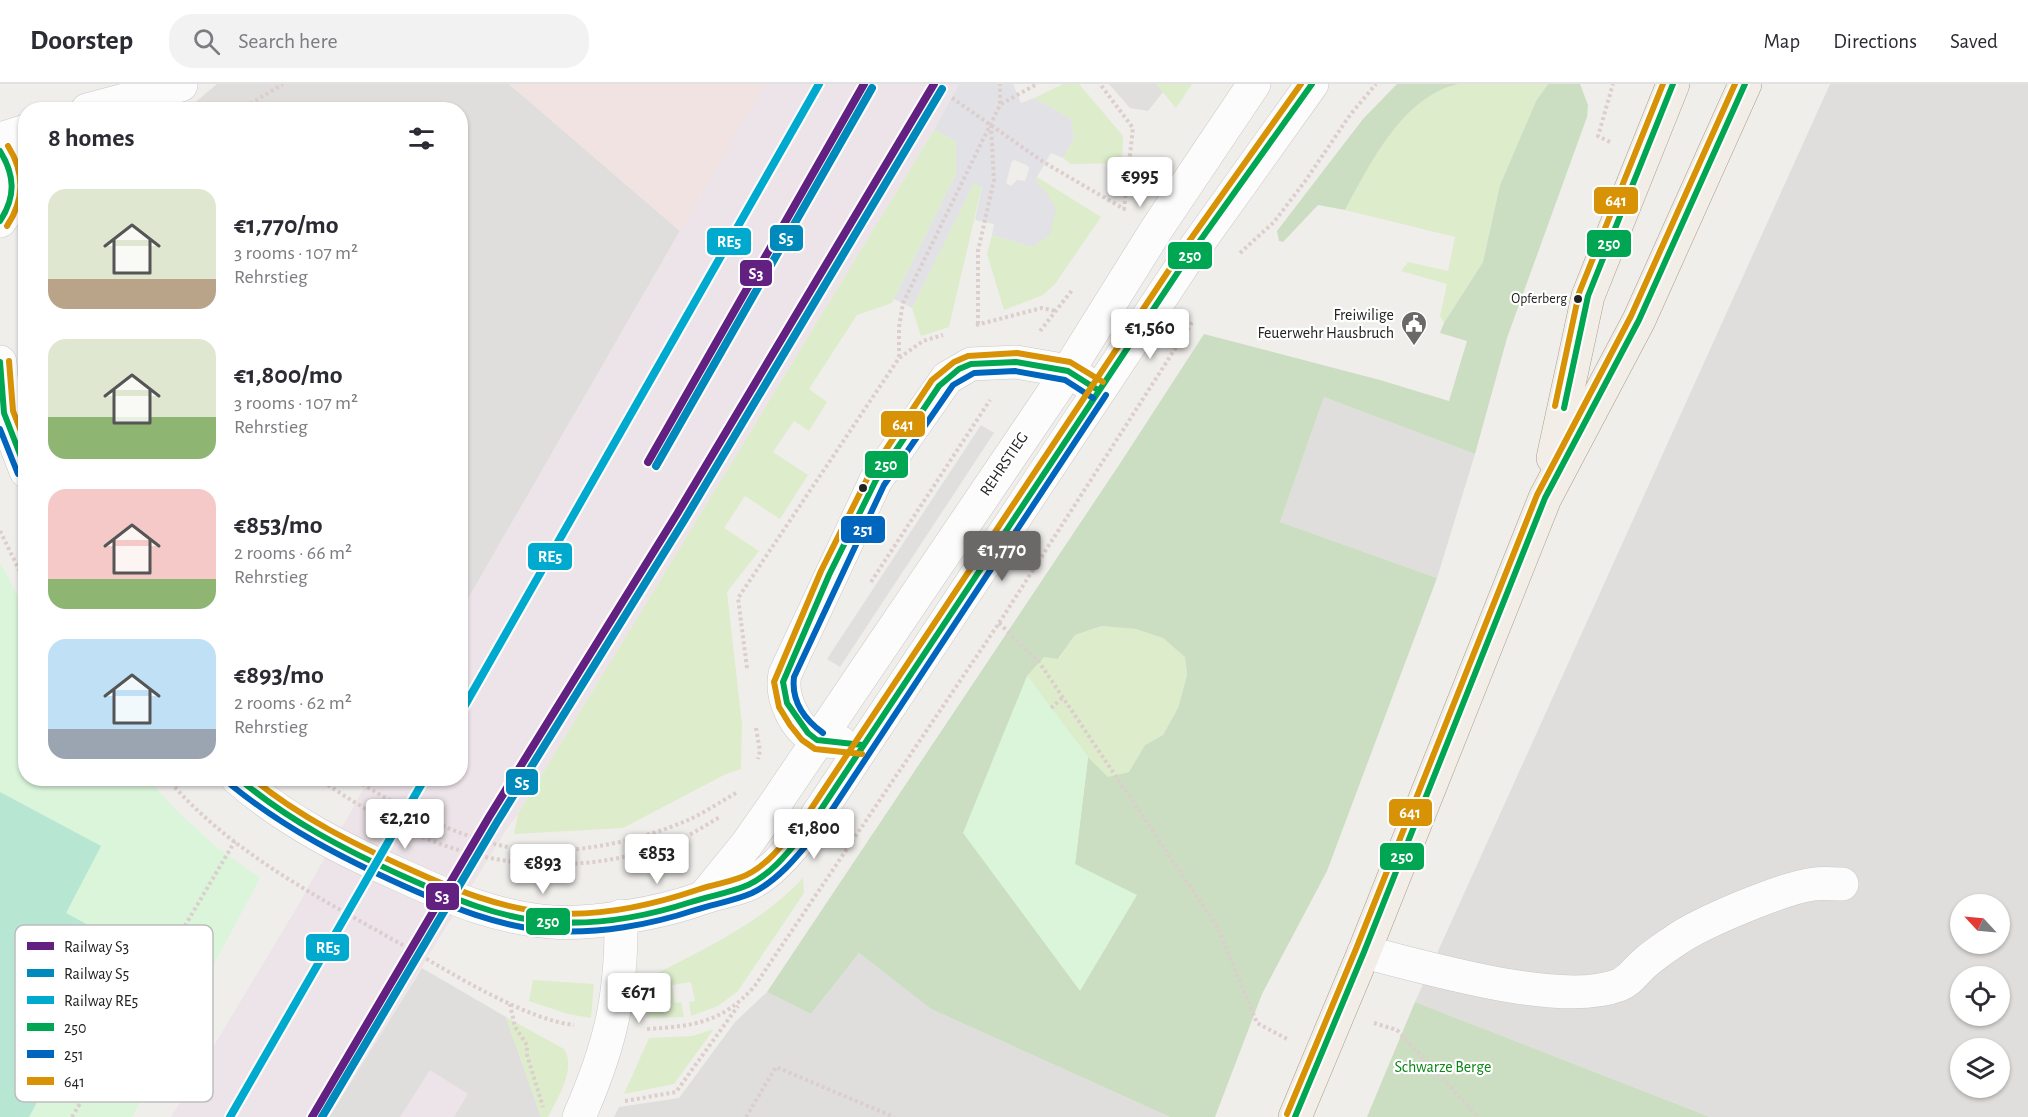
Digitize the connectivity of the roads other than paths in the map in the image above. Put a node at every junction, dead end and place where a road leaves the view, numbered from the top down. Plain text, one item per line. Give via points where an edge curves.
1 (181, 84) edge
2 (1254, 84) edge
3 (1312, 84) edge
4 (1673, 84) edge
5 (1745, 84) edge
6 (116, 102) edge
7 (148, 102) edge
8 (18, 134) edge
9 (0, 140) edge
10 (0, 151) edge
11 (18, 184) edge
12 (18, 187) edge
13 (0, 221) edge
14 (0, 362) edge
15 (1068, 371) junction
16 (1098, 390) junction
17 (2, 409) edge
18 (18, 450) edge
19 (1545, 498) junction
20 (817, 740) junction
21 (863, 745) junction
22 (247, 786) edge
23 (1842, 884) dead end
24 (704, 897) junction
25 (621, 916) junction
26 (1364, 952) junction
27 (585, 1105) edge
28 (1295, 1117) edge

1 - 6 street
1 - 7 street
2 - 15 street, REHRSTIEG
3 - 16 street
4 - 19 main road via 1588,296
5 - 19 main road via 1639,320
8 - 9 street
10 - 11 street
12 - 13 street
14 - 17 street
15 - 16 street
15 - 20 street, REHRSTIEG
15 - 20 street via 1016,362 971,364 939,386 876,480 785,674 787,703 803,728
16 - 21 street
17 - 18 street
19 - 26 main road
20 - 21 street
20 - 24 street, REHRSTIEG via 747,844
21 - 24 street via 810,826 783,858 748,884
22 - 25 street via 323,837 466,905 554,922
23 - 26 street via 1814,884 1778,894 1692,928 1621,984 1598,991 1579,993 1474,979
24 - 25 street
25 - 27 street via 619,988 612,1029
26 - 28 main road

